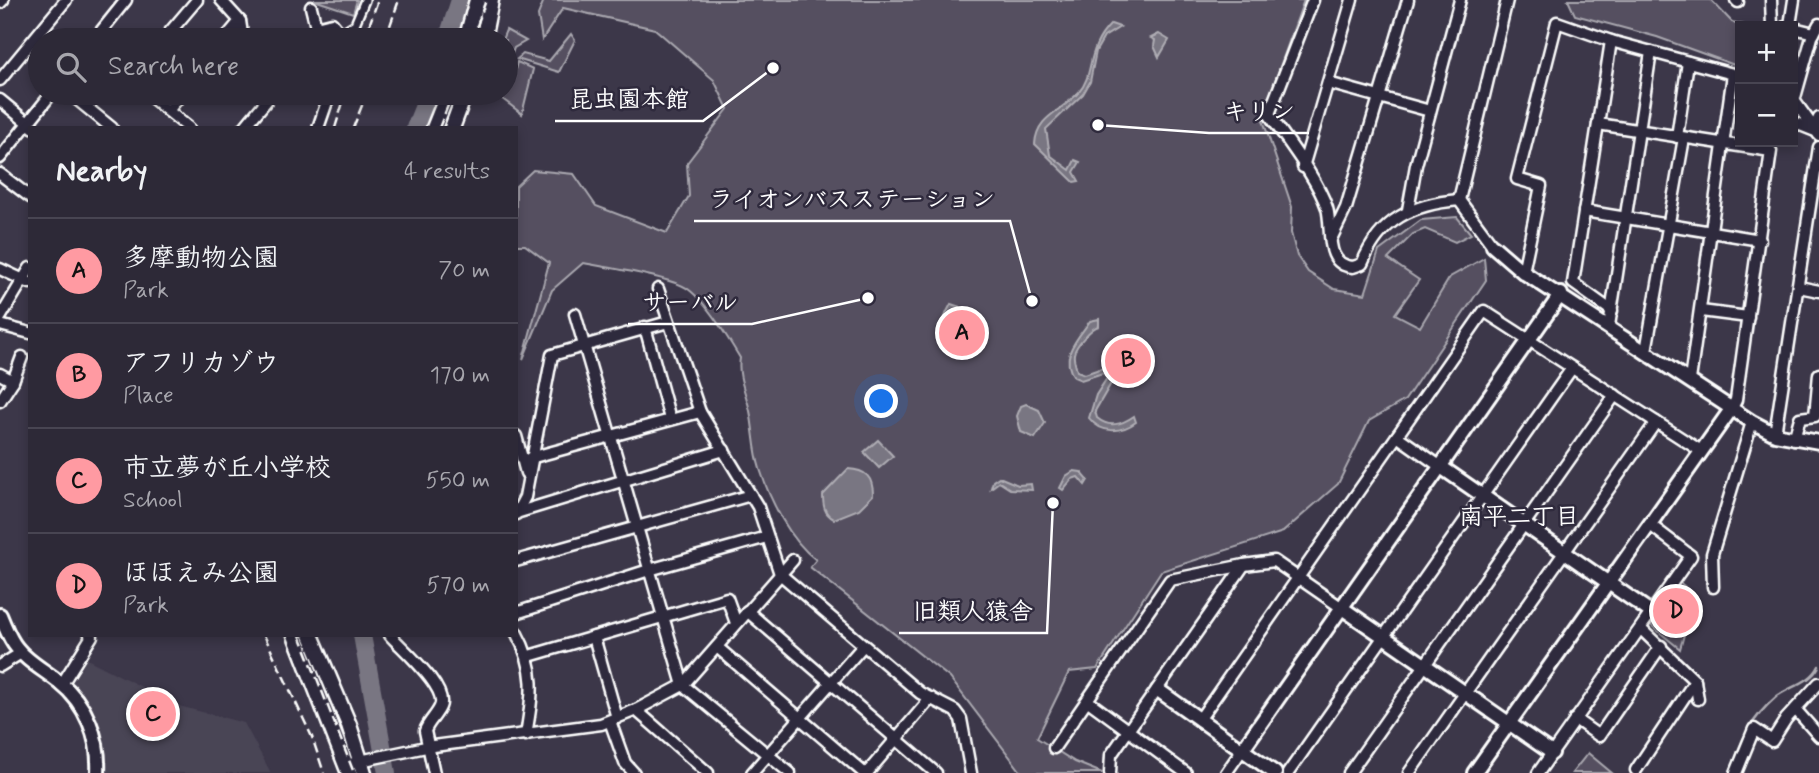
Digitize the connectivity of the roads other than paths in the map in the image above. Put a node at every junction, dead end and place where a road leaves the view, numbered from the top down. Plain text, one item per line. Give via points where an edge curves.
1 (66, 0) edge
2 (126, 0) edge
3 (197, 0) edge
4 (220, 0) edge
5 (365, 0) edge
6 (477, 0) edge
7 (491, 0) edge
8 (1312, 0) edge
9 (1352, 0) edge
10 (1408, 0) edge
11 (1460, 0) edge
12 (1507, 0) edge
13 (1771, 0) edge
14 (1794, 0) edge
15 (311, 7) dead end
16 (240, 21) junction
17 (1772, 21) edge
18 (1789, 21) edge
19 (1798, 27) edge
20 (43, 28) edge
21 (104, 28) edge
22 (173, 28) edge
23 (234, 28) edge
24 (241, 28) edge
25 (336, 28) edge
26 (348, 28) edge
27 (469, 28) edge
28 (485, 28) edge
29 (1816, 28) edge
30 (1611, 41) junction
31 (28, 46) edge
32 (1651, 52) junction
33 (1688, 62) junction
34 (0, 80) edge
35 (1328, 83) junction
36 (1798, 84) edge
37 (1380, 97) junction
38 (0, 100) edge
39 (44, 105) edge
40 (84, 105) edge
41 (161, 105) edge
42 (173, 105) edge
43 (263, 105) edge
44 (326, 105) edge
45 (443, 105) edge
46 (461, 105) edge
47 (1798, 107) edge
48 (168, 111) junction
49 (1430, 111) junction
50 (1819, 118) edge
51 (1598, 124) junction
52 (1798, 124) edge
53 (31, 125) edge
54 (110, 126) edge
55 (187, 126) edge
56 (246, 126) edge
57 (319, 126) edge
58 (435, 126) edge
59 (453, 126) edge
60 (28, 128) edge
61 (1640, 131) junction
62 (1816, 132) edge
63 (1680, 137) junction
64 (1723, 144) junction
65 (1735, 144) edge
66 (1772, 147) edge
67 (1819, 147) edge
68 (0, 158) edge
69 (1303, 167) junction
70 (0, 174) edge
71 (28, 195) edge
72 (1459, 200) junction
73 (1408, 210) junction
74 (1584, 211) junction
75 (1626, 217) junction
76 (1668, 223) junction
77 (1712, 229) junction
78 (1330, 240) junction
79 (1760, 240) junction
80 (1493, 246) joint
81 (0, 269) edge
82 (1523, 272) junction
83 (26, 282) edge
84 (1798, 287) junction
85 (658, 289) dead end
86 (1819, 291) edge
87 (1561, 294) junction
88 (1612, 311) junction
89 (1700, 311) junction
90 (575, 314) dead end
91 (1748, 317) junction
92 (0, 318) edge
93 (668, 322) junction
94 (0, 325) edge
95 (1609, 326) junction
96 (645, 327) junction
97 (28, 333) edge
98 (1530, 340) junction
99 (584, 344) junction
100 (1646, 351) junction
101 (22, 357) dead end
102 (1573, 368) junction
103 (0, 374) edge
104 (1819, 374) edge
105 (1690, 380) junction
106 (13, 381) junction
107 (1615, 395) junction
108 (0, 401) edge
109 (1732, 408) junction
110 (700, 412) junction
111 (670, 419) junction
112 (1656, 422) junction
113 (1752, 422) junction
114 (1775, 434) junction
115 (610, 436) junction
116 (1396, 436) junction
117 (1794, 439) junction
118 (1819, 442) edge
119 (518, 443) edge
120 (724, 450) junction
121 (1701, 451) junction
122 (530, 457) junction
123 (1441, 467) junction
124 (527, 474) junction
125 (623, 481) junction
126 (751, 495) junction
127 (1483, 496) junction
128 (518, 509) edge
129 (518, 512) edge
130 (1649, 524) junction
131 (1524, 525) junction
132 (635, 526) junction
133 (767, 537) junction
134 (1565, 553) junction
135 (518, 560) edge
136 (793, 561) dead end
137 (1244, 565) junction
138 (649, 570) junction
139 (780, 575) junction
140 (1297, 577) junction
141 (1608, 583) junction
142 (1713, 587) dead end
143 (1342, 608) junction
144 (747, 611) junction
145 (518, 612) edge
146 (1652, 613) junction
147 (0, 615) edge
148 (663, 617) junction
149 (736, 623) junction
150 (1640, 629) junction
151 (518, 636) edge
152 (92, 637) edge
153 (296, 637) edge
154 (311, 637) edge
155 (392, 637) edge
156 (594, 637) junction
157 (1383, 637) junction
158 (717, 646) junction
159 (863, 646) junction
160 (1661, 646) junction
161 (21, 653) junction
162 (529, 656) junction
163 (0, 666) edge
164 (1425, 666) junction
165 (1695, 681) junction
166 (831, 683) junction
167 (1819, 683) edge
168 (62, 684) junction
169 (684, 685) junction
170 (1158, 690) junction
171 (1466, 694) junction
172 (931, 698) junction
173 (1698, 699) dead end
174 (1088, 701) junction
175 (636, 710) junction
176 (1796, 710) junction
177 (800, 718) junction
178 (1575, 719) junction
179 (614, 720) junction
180 (1199, 720) junction
181 (1509, 723) junction
182 (1127, 732) junction
183 (526, 735) junction
184 (1819, 736) edge
185 (896, 739) junction
186 (426, 747) junction
187 (1054, 748) dead end
188 (1242, 750) junction
189 (1552, 753) junction
190 (769, 754) junction
191 (355, 767) edge
192 (1636, 770) dead end
193 (98, 773) edge
194 (434, 773) edge
195 (634, 773) edge
196 (708, 773) edge
197 (752, 773) edge
198 (790, 773) edge
199 (865, 773) edge
200 (936, 773) edge
201 (971, 773) edge
202 (1110, 773) edge
203 (1186, 773) edge
204 (1226, 773) edge
205 (1275, 773) edge
206 (1288, 773) edge
207 (1349, 773) edge
208 (1409, 773) edge
209 (1474, 773) edge
210 (1538, 773) edge
211 (1736, 773) edge

1 - 20 street
2 - 21 street
3 - 22 street
4 - 16 street
5 - 26 street via 355,24
6 - 27 main road
7 - 28 main road
8 - 69 street via 1269,114
9 - 35 street
10 - 37 street
11 - 49 street
12 - 72 street
13 - 17 street
14 - 18 street
15 - 25 street via 316,27 332,23
16 - 23 street
16 - 24 street
19 - 29 street
29 - 36 street
30 - 32 street
30 - 51 street
30 - 82 street via 1557,22 1517,179 1541,186
31 - 34 street
32 - 33 street
32 - 61 street
33 - 63 street
33 - 64 street via 1733,74
35 - 37 street
35 - 69 street
37 - 49 street
37 - 78 street via 1346,208
38 - 53 street
39 - 53 street
40 - 54 street
41 - 48 street
42 - 48 street
43 - 56 street
44 - 57 street
45 - 58 main road
46 - 59 main road
47 - 62 street
48 - 55 street
49 - 73 street
50 - 62 street
51 - 61 street
51 - 74 street
52 - 62 street
60 - 68 street
61 - 63 street
61 - 75 street
63 - 64 street
63 - 76 street
64 - 65 street
64 - 77 street
66 - 79 street
67 - 84 street
69 - 78 street via 1327,209
70 - 71 street
72 - 73 street
72 - 80 street
73 - 78 street via 1370,244 1362,264 1353,267 1338,262
74 - 75 street
74 - 88 street via 1573,283
75 - 76 street
75 - 88 street
76 - 77 street
76 - 100 street
77 - 79 street
77 - 89 street
79 - 91 street
80 - 82 street
81 - 83 street
82 - 87 street
83 - 92 street
84 - 86 street
84 - 114 street
85 - 93 street
87 - 95 street
87 - 98 street
88 - 95 street
89 - 91 street
89 - 105 street
90 - 99 street
91 - 109 street
93 - 96 street
93 - 110 street
94 - 97 street
95 - 100 street
96 - 99 street
96 - 111 street
98 - 102 street
98 - 116 street via 1484,311
98 - 123 street
99 - 115 street
99 - 122 street via 552,355
100 - 105 street
101 - 106 street
102 - 107 street
102 - 127 street
103 - 106 street
104 - 117 street via 1815,416 1800,418
105 - 109 street
106 - 108 street
107 - 112 street
107 - 131 street
109 - 113 street
109 - 121 street
110 - 111 street
110 - 120 street
111 - 115 street
112 - 121 street
112 - 134 street
113 - 114 street
113 - 142 street via 1712,554
114 - 117 street
115 - 122 street
115 - 125 street
116 - 123 street
116 - 140 street
117 - 118 street
119 - 124 street
120 - 125 street
120 - 126 street
121 - 130 street
122 - 124 street
123 - 127 street
123 - 143 street
124 - 128 street via 525,497
125 - 129 street
125 - 132 street
126 - 132 street
126 - 133 street
127 - 131 street
127 - 157 street
130 - 141 street
130 - 146 street via 1691,556
131 - 134 street
131 - 164 street
132 - 135 street
132 - 138 street
133 - 138 street
133 - 139 street
134 - 141 street
134 - 171 street
136 - 139 street
137 - 140 street via 1274,561
137 - 170 street
137 - 174 street via 1170,580
138 - 145 street
138 - 148 street
139 - 144 street
139 - 159 street
140 - 143 street
140 - 180 street
141 - 146 street
141 - 181 street
143 - 157 street
143 - 188 street
144 - 149 street
144 - 166 street
146 - 150 street
147 - 161 street
148 - 149 street via 727,598
148 - 156 street
148 - 169 street
149 - 158 street
150 - 160 street
150 - 178 street
151 - 162 street
152 - 168 street
153 - 191 main road
154 - 191 main road
155 - 186 street via 440,693 441,704 425,732
156 - 162 street
156 - 179 street
157 - 164 street
157 - 206 street
158 - 169 street
158 - 177 street
159 - 166 street
159 - 172 street via 920,694
160 - 165 street
160 - 178 street via 1599,736
161 - 163 street
161 - 168 street
162 - 183 street via 533,693
164 - 171 street
164 - 207 street
165 - 173 street
165 - 192 street
166 - 177 street
166 - 185 street
167 - 176 street
168 - 193 street via 87,717
169 - 175 street
169 - 190 street
170 - 180 street
170 - 182 street
171 - 181 street
171 - 208 street
172 - 185 street
172 - 201 street via 961,719
174 - 182 street
174 - 187 street
175 - 179 street
175 - 196 street
176 - 184 street
176 - 211 street via 1772,741 1754,729
177 - 190 street
177 - 199 street
178 - 189 street
179 - 183 street
179 - 195 street via 625,764
180 - 188 street
181 - 189 street
181 - 209 street
182 - 202 street via 1111,755
182 - 203 street
183 - 186 street
185 - 199 street
185 - 200 street
186 - 191 street via 377,756
186 - 194 street
188 - 204 street
188 - 205 street
189 - 210 street
190 - 197 street
190 - 198 street

